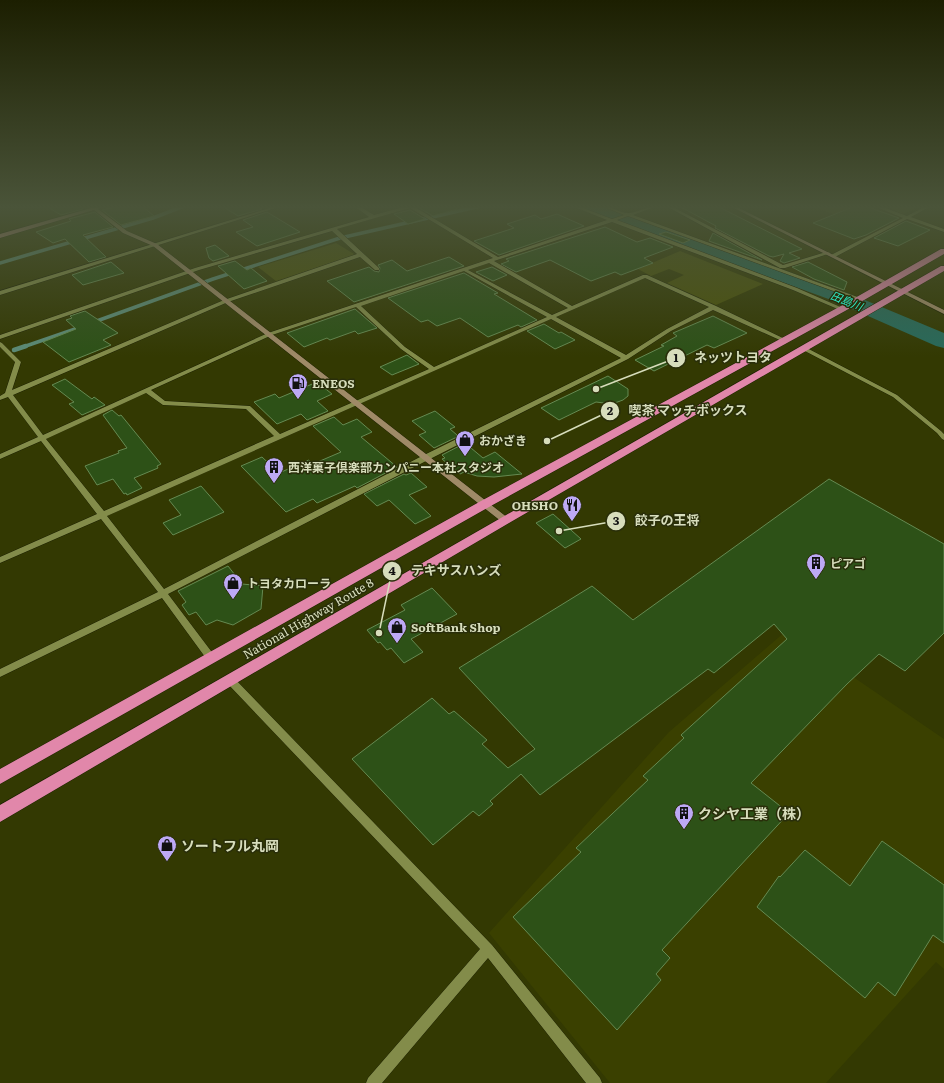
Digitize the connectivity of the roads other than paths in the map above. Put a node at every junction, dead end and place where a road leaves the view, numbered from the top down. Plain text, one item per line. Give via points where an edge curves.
1 (118, 257) edge
2 (170, 257) edge
3 (241, 257) edge
4 (356, 257) edge
5 (362, 257) edge
6 (494, 257) edge
7 (505, 257) edge
8 (707, 257) edge
9 (746, 257) edge
10 (760, 257) edge
11 (823, 257) edge
12 (835, 257) edge
13 (934, 257) edge
14 (498, 259) junction
15 (490, 261) junction
16 (944, 268) edge
17 (377, 269) dead end
18 (464, 270) junction
19 (784, 270) junction
20 (189, 272) junction
21 (886, 284) junction
22 (902, 292) junction
23 (0, 294) edge
24 (858, 300) junction
25 (226, 301) junction
26 (358, 305) junction
27 (714, 307) junction
28 (572, 308) junction
29 (843, 308) junction
30 (944, 312) edge
31 (551, 317) junction
32 (270, 334) junction
33 (0, 337) edge
34 (784, 340) junction
35 (0, 344) edge
36 (803, 348) junction
37 (626, 358) junction
38 (433, 369) junction
39 (148, 391) junction
40 (8, 393) junction
41 (0, 398) edge
42 (356, 403) junction
43 (279, 437) junction
44 (944, 438) edge
45 (42, 439) junction
46 (0, 457) edge
47 (426, 458) junction
48 (485, 504) junction
49 (101, 516) junction
50 (505, 520) junction
51 (0, 560) edge
52 (164, 593) junction
53 (211, 658) junction
54 (0, 673) edge
55 (230, 680) junction
56 (0, 777) edge
57 (0, 814) edge
58 (488, 949) junction
59 (373, 1083) edge
60 (595, 1083) edge

1 - 23 street
2 - 20 street
3 - 20 street
4 - 25 street
5 - 17 street
6 - 14 street
7 - 14 street
8 - 29 street
9 - 19 street
10 - 19 street
11 - 19 street
12 - 21 street
13 - 21 highway, National Highway Route 8
14 - 15 street
15 - 18 street
15 - 28 street
16 - 22 highway, National Highway Route 8
18 - 26 street
18 - 31 street
19 - 24 street
20 - 25 street
20 - 33 street
21 - 22 street
21 - 24 highway, National Highway Route 8
22 - 30 street
22 - 36 highway, National Highway Route 8
24 - 29 highway, National Highway Route 8
25 - 32 street
25 - 40 street
26 - 32 street
26 - 38 street via 403,348
27 - 28 street via 645,276
27 - 34 street
27 - 37 street via 669,330
28 - 31 street
29 - 34 highway, National Highway Route 8
31 - 37 street
31 - 38 street
32 - 39 street
32 - 42 street
34 - 48 highway, National Highway Route 8
35 - 40 street via 18,362
36 - 44 street via 895,396
36 - 50 highway, National Highway Route 8
37 - 47 street
38 - 42 street
39 - 43 street via 162,403 248,407
39 - 45 street
40 - 41 street
40 - 45 street
42 - 43 street
42 - 47 street
43 - 49 street
45 - 46 street
45 - 49 street
47 - 48 street
47 - 52 street
48 - 50 street
48 - 53 highway, National Highway Route 8
49 - 51 street
49 - 52 street
50 - 55 highway, National Highway Route 8
52 - 53 street
52 - 54 street
53 - 56 highway, National Highway Route 8
55 - 57 highway, National Highway Route 8
55 - 58 street
58 - 59 street
58 - 60 street

